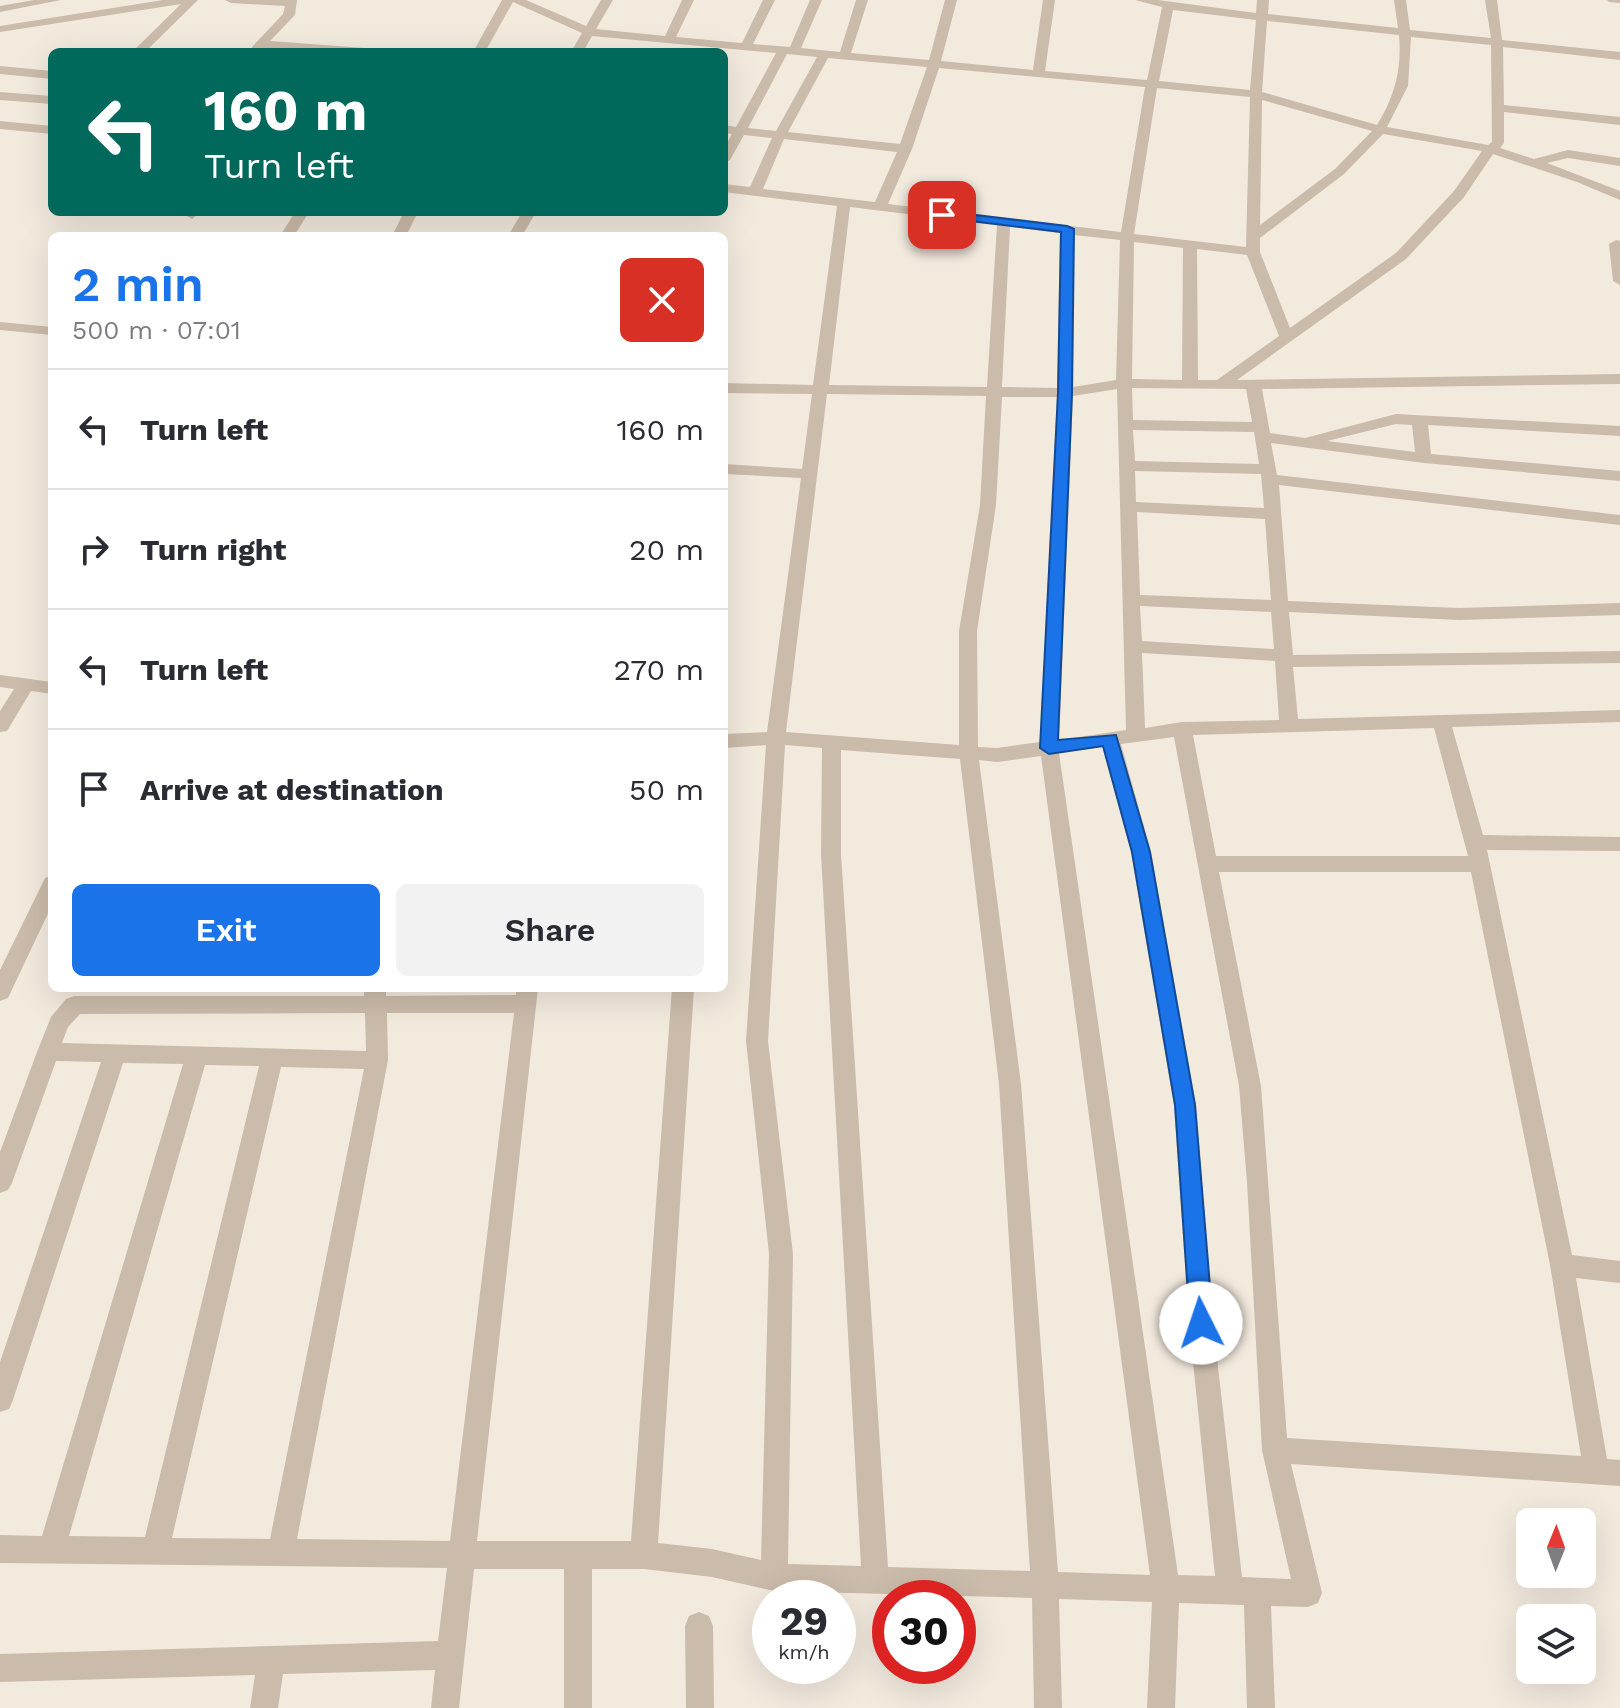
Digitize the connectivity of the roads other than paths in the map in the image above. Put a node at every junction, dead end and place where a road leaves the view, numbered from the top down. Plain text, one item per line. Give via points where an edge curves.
1 (55, 0) edge
2 (81, 0) edge
3 (185, 0) edge
4 (192, 0) edge
5 (231, 0) edge
6 (249, 0) edge
7 (508, 0) edge
8 (517, 0) edge
9 (607, 0) edge
10 (688, 0) edge
11 (769, 0) edge
12 (816, 0) edge
13 (862, 0) edge
14 (951, 0) edge
15 (1049, 0) edge
16 (1141, 0) edge
17 (1263, 0) edge
18 (1400, 0) edge
19 (1491, 0) edge
20 (1613, 0) edge
21 (1620, 0) edge
22 (290, 1) edge
23 (1168, 6) junction
24 (0, 9) edge
25 (85, 17) junction
26 (1261, 17) junction
27 (0, 29) edge
28 (589, 32) junction
29 (1405, 33) junction
30 (669, 40) junction
31 (1497, 43) junction
32 (746, 47) junction
33 (142, 48) edge
34 (257, 48) edge
35 (481, 48) edge
36 (579, 48) edge
37 (705, 48) edge
38 (788, 51) junction
39 (824, 55) junction
40 (1620, 56) edge
41 (844, 57) junction
42 (935, 66) junction
43 (0, 70) edge
44 (48, 75) edge
45 (1038, 75) junction
46 (1152, 84) junction
47 (1256, 94) junction
48 (0, 96) edge
49 (48, 100) edge
50 (1497, 108) junction
51 (1620, 121) edge
52 (0, 125) edge
53 (48, 130) edge
54 (728, 130) edge
55 (1382, 130) junction
56 (740, 131) junction
57 (780, 135) junction
58 (906, 149) junction
59 (1490, 149) junction
60 (728, 153) edge
61 (1620, 162) edge
62 (1534, 163) junction
63 (728, 189) edge
64 (755, 192) junction
65 (1620, 196) edge
66 (844, 204) junction
67 (879, 208) junction
68 (1004, 221) junction
69 (1067, 229) junction
70 (1127, 237) junction
71 (1190, 244) junction
72 (1253, 244) junction
73 (1616, 244) dead end
74 (1620, 281) edge
75 (0, 326) edge
76 (48, 331) edge
77 (1286, 336) junction
78 (1620, 379) edge
79 (1124, 383) junction
80 (1190, 384) junction
81 (1253, 384) junction
82 (1220, 385) junction
83 (728, 388) edge
84 (819, 391) junction
85 (996, 393) junction
86 (1065, 393) junction
87 (1419, 420) junction
88 (1125, 425) junction
89 (1620, 431) edge
90 (1262, 432) junction
91 (1304, 442) junction
92 (1424, 458) junction
93 (1127, 466) junction
94 (728, 469) edge
95 (809, 474) junction
96 (1269, 474) junction
97 (1620, 476) edge
98 (1128, 507) junction
99 (1273, 514) junction
100 (1620, 520) edge
101 (1132, 600) junction
102 (1281, 607) junction
103 (1620, 609) edge
104 (1133, 646) junction
105 (1620, 657) edge
106 (1284, 659) junction
107 (0, 681) edge
108 (26, 685) junction
109 (48, 688) edge
110 (1620, 716) edge
111 (1441, 721) junction
112 (0, 726) edge
113 (1289, 726) junction
114 (1182, 729) junction
115 (1136, 735) junction
116 (776, 738) junction
117 (1110, 739) junction
118 (728, 741) edge
119 (832, 743) junction
120 (1049, 748) junction
121 (969, 753) junction
122 (1620, 844) edge
123 (1478, 853) junction
124 (1208, 864) junction
125 (48, 891) edge
126 (0, 992) edge
127 (683, 992) edge
128 (212, 996) edge
129 (526, 996) edge
130 (294, 997) edge
131 (376, 997) edge
132 (459, 997) edge
133 (48, 1052) junction
134 (115, 1053) junction
135 (197, 1055) junction
136 (272, 1057) junction
137 (377, 1060) junction
138 (0, 1183) edge
139 (1562, 1265) junction
140 (1620, 1272) edge
141 (0, 1400) edge
142 (1275, 1450) junction
143 (1608, 1472) edge
144 (0, 1549) edge
145 (51, 1551) junction
146 (155, 1551) junction
147 (281, 1551) junction
148 (462, 1555) junction
149 (578, 1555) junction
150 (644, 1555) junction
151 (774, 1577) junction
152 (875, 1580) joint
153 (976, 1583) edge
154 (1045, 1585) junction
155 (1166, 1589) junction
156 (1244, 1592) junction
157 (699, 1626) dead end
158 (449, 1655) junction
159 (271, 1659) junction
160 (0, 1668) edge
161 (264, 1708) edge
162 (445, 1708) edge
163 (578, 1708) edge
164 (700, 1708) edge
165 (1048, 1708) edge
166 (1161, 1708) edge
167 (1261, 1708) edge

1 - 24 street
2 - 25 street
3 - 25 street
4 - 33 street
5 - 6 street
6 - 22 street
7 - 35 street
8 - 28 street
9 - 28 street
10 - 30 street
11 - 32 street
12 - 38 street
13 - 41 street
14 - 42 street
15 - 45 street
16 - 23 street
17 - 26 street
18 - 29 street
19 - 31 street
20 - 21 street
22 - 34 street via 289,15
23 - 26 street
23 - 46 street
25 - 27 street
26 - 29 street
26 - 47 street
28 - 30 street
28 - 36 street
29 - 31 street
29 - 55 street via 1402,86
30 - 37 street
31 - 40 street
31 - 50 street
32 - 37 street
32 - 38 street
38 - 39 street
38 - 56 street
39 - 41 street
39 - 57 street
41 - 42 street
42 - 45 street
42 - 58 street
43 - 44 street
45 - 46 street
46 - 47 street
46 - 70 street
47 - 55 street
47 - 72 street
48 - 49 street
50 - 51 street
50 - 59 street via 1498,143
52 - 53 street
54 - 56 street
55 - 59 street
55 - 72 street
56 - 57 street
56 - 60 street
57 - 58 street
57 - 64 street
58 - 67 street
59 - 62 street
59 - 77 street via 1459,194 1401,256
61 - 62 street via 1568,154
62 - 65 street
63 - 64 street
64 - 66 street
66 - 67 street
66 - 84 street
67 - 68 street
68 - 69 street
68 - 85 street
69 - 70 street
69 - 86 street
70 - 71 street
70 - 79 street
71 - 72 street
71 - 80 street
72 - 77 street
73 - 74 street
75 - 76 street
77 - 82 street
78 - 81 street
79 - 80 street
79 - 86 street
79 - 88 street
80 - 82 street
81 - 82 street
81 - 90 street
83 - 84 street
84 - 85 street
84 - 95 street
85 - 86 street
85 - 121 street via 988,505 968,631
86 - 120 street
87 - 89 street
87 - 91 street via 1384,420
87 - 92 street
88 - 90 street
88 - 93 street
90 - 91 street
90 - 96 street
91 - 92 street
92 - 97 street
93 - 96 street
93 - 98 street
94 - 95 street
95 - 116 street
96 - 99 street
96 - 100 street
98 - 99 street
98 - 101 street
99 - 102 street
101 - 102 street
101 - 104 street
102 - 103 street via 1459,614
102 - 106 street
104 - 106 street
104 - 115 street
105 - 106 street
106 - 113 street
107 - 108 street
108 - 109 street
108 - 112 street
110 - 111 street
111 - 113 street
111 - 123 street
113 - 114 street
114 - 115 street
114 - 124 street
115 - 117 street
116 - 118 street
116 - 119 street
116 - 151 street via 757,1041 781,1254
117 - 120 street
117 - 156 street via 1141,852 1185,1105 1201,1323
119 - 121 street
119 - 152 street via 831,854
120 - 121 street
120 - 155 street
121 - 154 street via 1010,1084
122 - 123 street
123 - 124 street
123 - 139 street
124 - 142 street via 1250,1086
125 - 126 street
127 - 150 street
128 - 130 street
128 - 133 street via 74,1005 59,1023
129 - 132 street
129 - 148 street
130 - 131 street
131 - 132 street
131 - 137 street
133 - 134 street
133 - 138 street
134 - 135 street
134 - 141 street
135 - 136 street
135 - 145 street
136 - 137 street
136 - 146 street
137 - 147 street
139 - 140 street
139 - 143 street
142 - 143 street
142 - 156 street via 1308,1593
144 - 145 street
145 - 146 street
146 - 147 street
147 - 148 street
148 - 149 street
148 - 158 street
149 - 150 street
149 - 163 street
150 - 151 street
151 - 152 street
153 - 154 street
154 - 155 street
154 - 165 street
155 - 156 street
155 - 166 street
156 - 167 street
157 - 164 street
158 - 159 street
158 - 162 street
159 - 160 street
159 - 161 street

